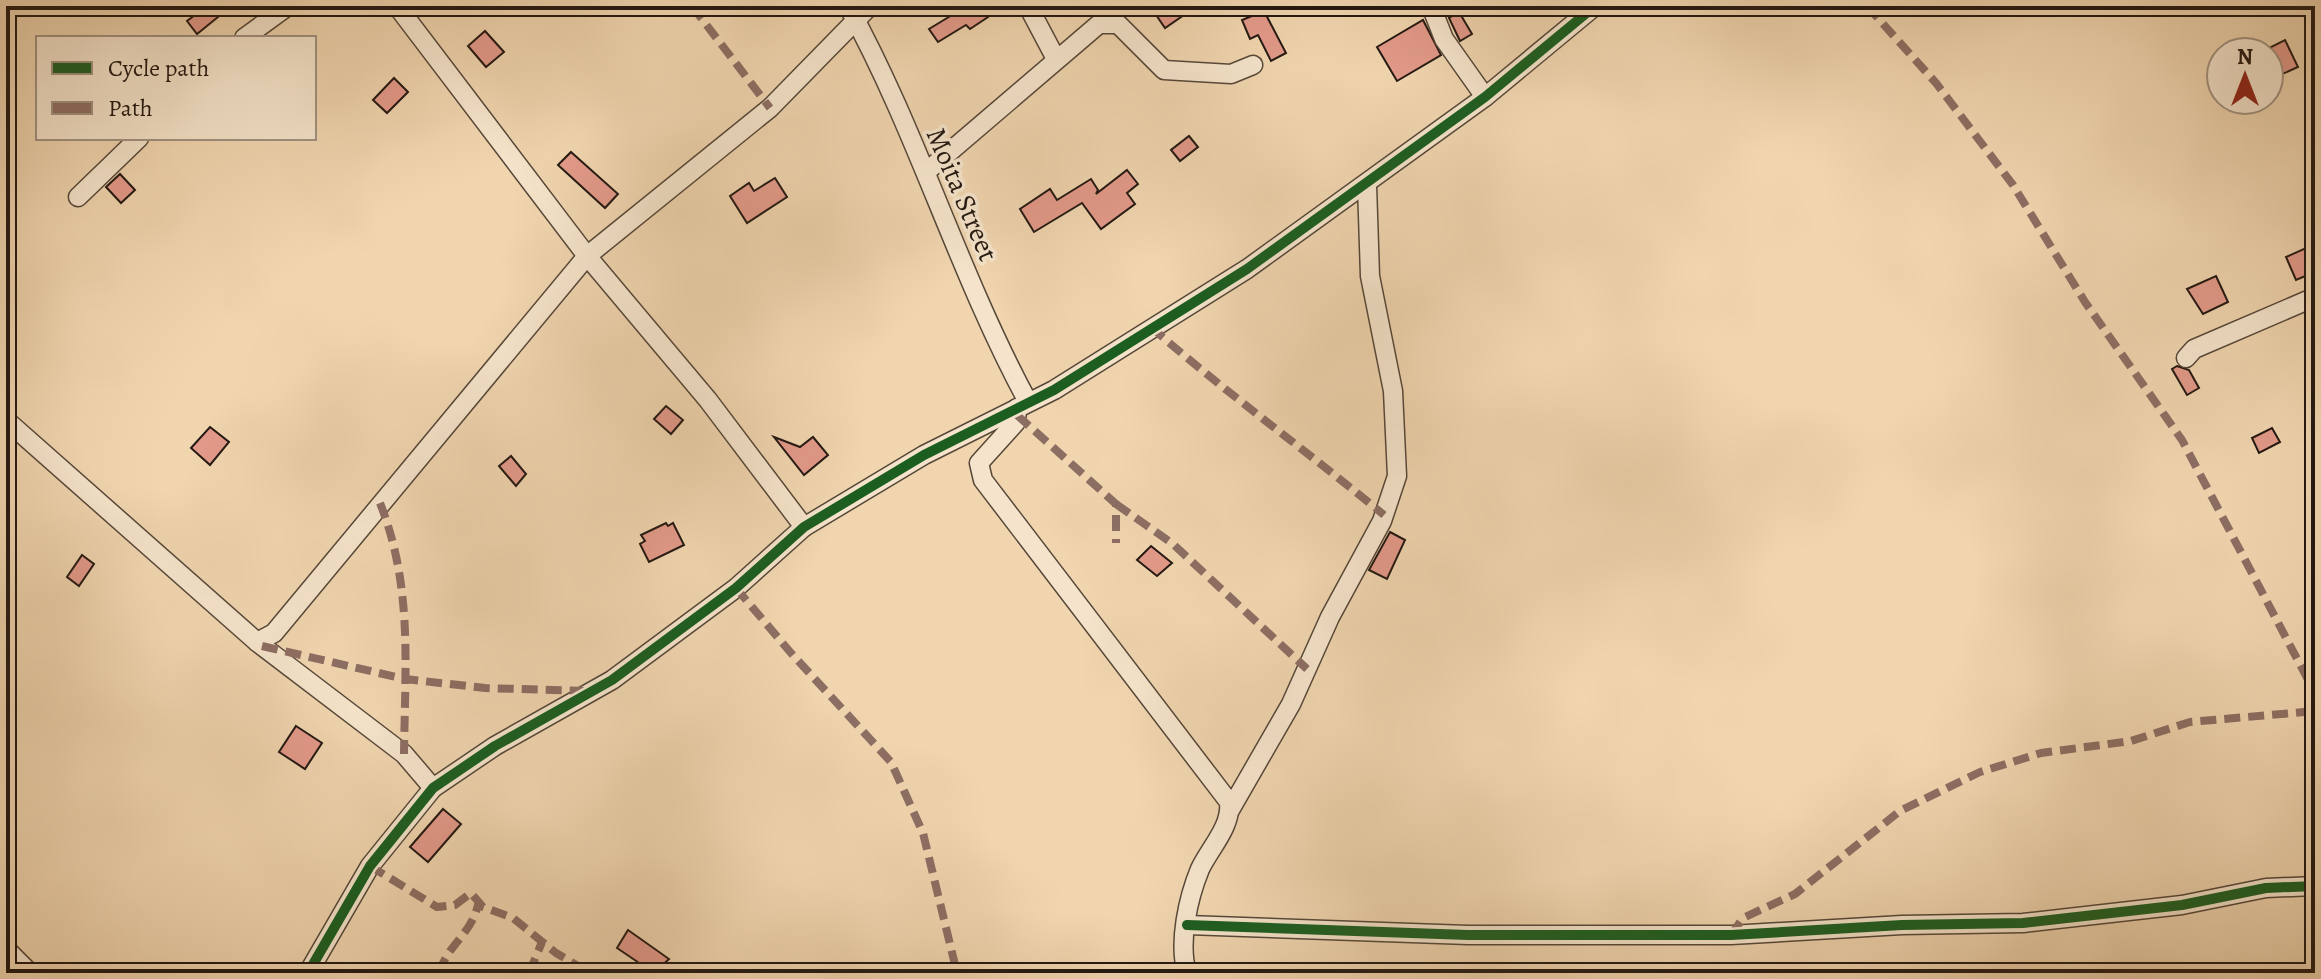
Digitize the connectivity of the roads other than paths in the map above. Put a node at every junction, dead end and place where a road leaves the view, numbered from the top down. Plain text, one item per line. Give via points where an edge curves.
1 (288, 6) edge
2 (397, 6) edge
3 (870, 6) edge
4 (1028, 6) edge
5 (1431, 6) edge
6 (1595, 6) edge
7 (852, 13) edge
8 (247, 36) edge
9 (1056, 59) junction
10 (1253, 65) dead end
11 (1485, 97) junction
12 (137, 140) edge
13 (926, 172) junction
14 (1367, 185) junction
15 (78, 197) dead end
16 (587, 256) junction
17 (2315, 297) edge
18 (2186, 358) dead end
19 (1022, 405) junction
20 (6, 420) edge
21 (804, 527) junction
22 (257, 642) junction
23 (433, 788) junction
24 (1230, 810) junction
25 (2315, 886) edge
26 (1187, 925) junction
27 (6, 949) edge
28 (30, 973) edge
29 (308, 973) edge
30 (1187, 973) edge

1 - 8 street
2 - 16 street
3 - 7 street
4 - 9 street
5 - 11 street via 1444,39
6 - 11 street
7 - 13 street, Moita Street
7 - 16 street via 770,108
9 - 10 street via 1089,29 1113,22 1164,70 1231,74
9 - 13 street
11 - 14 street
12 - 15 street
13 - 19 street, Moita Street
14 - 19 street via 1247,269
14 - 24 street via 1370,276 1393,391 1397,476 1382,521 1291,704
16 - 21 street via 708,400
16 - 22 street via 274,633
17 - 18 street via 2194,349
19 - 21 street via 924,455
19 - 24 street via 1016,422 979,463 983,480
20 - 22 street
21 - 23 street via 736,588 612,680
22 - 23 street via 404,754
23 - 29 street via 370,866
24 - 26 street via 1192,891
25 - 26 street via 2266,888 2182,905 2023,923 1731,935 1468,935
26 - 30 street
27 - 28 street

